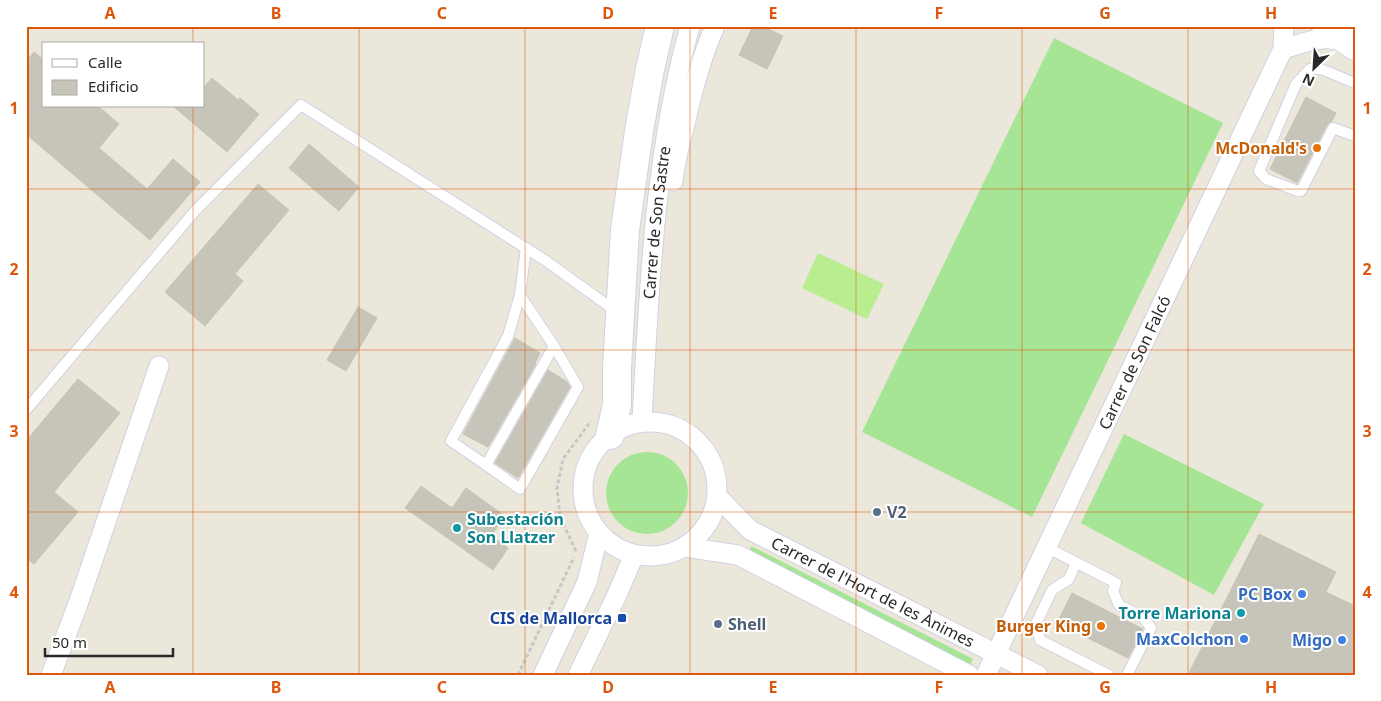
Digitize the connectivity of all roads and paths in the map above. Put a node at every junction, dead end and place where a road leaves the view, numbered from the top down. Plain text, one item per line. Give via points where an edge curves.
1 (660, 26) edge
2 (690, 26) edge
3 (715, 26) edge
4 (1284, 26) edge
5 (1326, 26) edge
6 (1353, 45) edge
7 (1283, 50) junction
8 (1355, 83) edge
9 (1355, 136) edge
10 (526, 248) junction
11 (650, 275) junction
12 (520, 295) junction
13 (620, 314) junction
14 (554, 346) junction
15 (159, 366) dead end
16 (26, 410) edge
17 (642, 421) junction
18 (610, 435) junction
19 (486, 465) junction
20 (718, 496) junction
21 (599, 533) junction
22 (685, 547) junction
23 (1046, 547) junction
24 (634, 555) junction
25 (1076, 563) junction
26 (996, 654) junction
27 (51, 675) edge
28 (543, 675) edge
29 (578, 675) edge
30 (969, 675) edge
31 (986, 675) edge
32 (1038, 675) edge
33 (1109, 675) edge
34 (1127, 675) edge

1 - 13 street via 640,122 628,203
2 - 11 street, Carrer de Son Sastre via 666,132
3 - 11 street via 698,74 674,165 663,264
4 - 7 street
5 - 6 street
6 - 7 street via 1327,37
7 - 23 street, Carrer de Son Falcó
8 - 9 lane via 1322,69 1310,69 1296,84 1259,170 1266,179 1301,191 1333,128
10 - 12 lane
10 - 13 lane
10 - 16 lane via 300,105 195,211
11 - 17 street, Carrer de Son Sastre
12 - 14 lane
12 - 19 lane via 508,336 451,441
13 - 18 street via 617,405
14 - 19 lane
14 - 19 lane via 578,387 520,488
15 - 27 street
17 - 18 street
17 - 20 street via 674,426 693,437 707,454 716,474
18 - 21 street via 594,451 585,471 583,493 587,514
20 - 22 street via 712,516 701,534
20 - 26 street, Carrer de l'Hort de les Ànimes via 750,530
21 - 24 street via 609,543
21 - 28 street via 587,582
22 - 24 street via 660,556
22 - 30 street, Carrer de l'Hort de les Ànimes via 738,555
23 - 25 lane
23 - 26 street, Carrer de Son Falcó
24 - 29 street
25 - 33 lane via 1069,579 1052,590 1036,624 1040,640
25 - 34 lane via 1116,583 1113,591 1119,605 1143,617 1151,628
26 - 31 street, Carrer de Son Falcó
26 - 32 street, Carrer de l'Hort de les Ànimes

